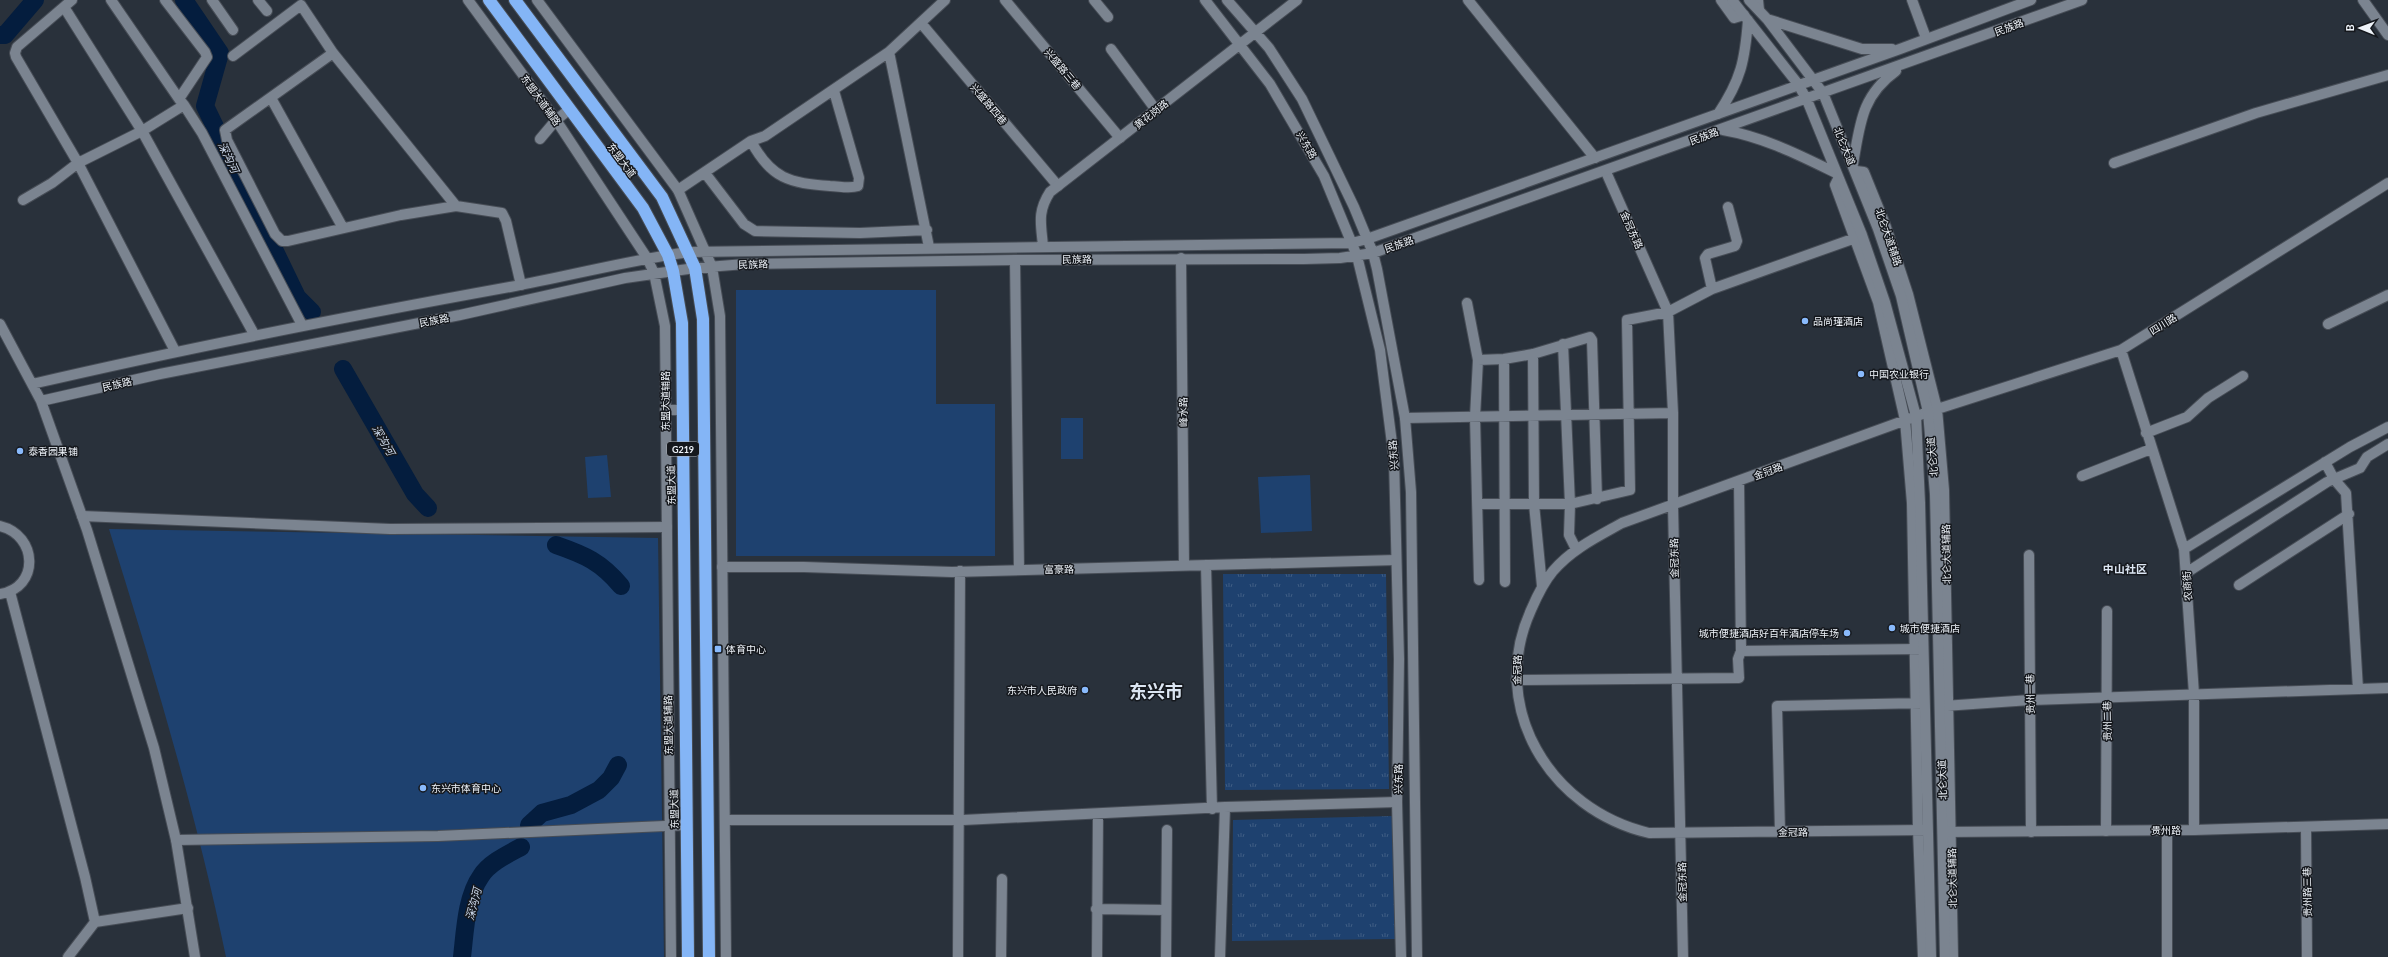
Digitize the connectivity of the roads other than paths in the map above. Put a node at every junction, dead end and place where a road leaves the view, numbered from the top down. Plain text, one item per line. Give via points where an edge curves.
1 (111, 0) edge
2 (165, 0) edge
3 (212, 0) edge
4 (258, 0) edge
5 (468, 0) edge
6 (489, 0) edge
7 (515, 0) edge
8 (537, 0) edge
9 (945, 0) edge
10 (1005, 0) edge
11 (1094, 0) edge
12 (1205, 0) edge
13 (1227, 0) edge
14 (1297, 0) edge
15 (1468, 0) edge
16 (1720, 0) edge
17 (1732, 0) edge
18 (1749, 0) edge
19 (1912, 0) edge
20 (2031, 0) edge
21 (2082, 0) edge
22 (2363, 0) edge
23 (304, 2) edge
24 (68, 3) edge
25 (1759, 5) edge
26 (267, 11) dead end
27 (1108, 17) dead end
28 (1746, 18) junction
29 (1767, 20) junction
30 (921, 23) junction
31 (233, 30) dead end
32 (1255, 34) junction
33 (2388, 36) edge
34 (1926, 38) junction
35 (1241, 46) junction
36 (1111, 49) dead end
37 (1900, 49) junction
38 (889, 52) junction
39 (333, 53) junction
40 (233, 56) dead end
41 (1905, 64) junction
42 (2388, 75) edge
43 (1815, 80) junction
44 (1798, 84) junction
45 (834, 90) junction
46 (1823, 93) junction
47 (271, 98) junction
48 (1807, 100) junction
49 (182, 102) junction
50 (570, 110) junction
51 (1156, 110) junction
52 (1718, 114) junction
53 (556, 120) junction
54 (1721, 130) junction
55 (142, 131) junction
56 (1120, 138) junction
57 (540, 139) dead end
58 (751, 141) junction
59 (1595, 158) junction
60 (78, 163) junction
61 (2114, 163) dead end
62 (1854, 167) junction
63 (705, 172) junction
64 (1606, 172) junction
65 (1837, 176) junction
66 (2388, 183) edge
67 (1058, 186) junction
68 (678, 190) junction
69 (23, 200) dead end
70 (456, 206) junction
71 (1728, 207) dead end
72 (343, 228) junction
73 (927, 230) junction
74 (1859, 237) junction
75 (1367, 239) junction
76 (1352, 243) junction
77 (1043, 246) junction
78 (929, 247) junction
79 (706, 251) junction
80 (689, 252) junction
81 (1374, 253) junction
82 (668, 255) junction
83 (1357, 256) junction
84 (647, 258) junction
85 (1181, 258) junction
86 (1015, 260) junction
87 (712, 267) junction
88 (695, 268) junction
89 (673, 271) junction
90 (654, 273) junction
91 (521, 285) junction
92 (1712, 289) junction
93 (2388, 295) edge
94 (1467, 303) dead end
95 (1668, 312) junction
96 (0, 324) edge
97 (302, 324) junction
98 (2328, 324) dead end
99 (254, 334) junction
100 (1563, 344) junction
101 (175, 350) junction
102 (2121, 350) junction
103 (1533, 354) junction
104 (1504, 359) junction
105 (1478, 360) junction
106 (2243, 376) dead end
107 (32, 384) junction
108 (41, 401) junction
109 (665, 410) junction
110 (683, 410) junction
111 (1932, 411) junction
112 (1673, 413) junction
113 (1628, 414) junction
114 (1566, 415) junction
115 (1594, 415) junction
116 (1503, 416) junction
117 (1534, 416) junction
118 (1916, 416) junction
119 (1475, 417) junction
120 (1405, 418) junction
121 (1905, 420) junction
122 (2388, 427) edge
123 (2146, 433) junction
124 (2388, 444) edge
125 (2151, 450) junction
126 (2325, 462) junction
127 (2082, 476) dead end
128 (2334, 479) junction
129 (1739, 481) junction
130 (1597, 499) junction
131 (1478, 504) junction
132 (1504, 504) junction
133 (1534, 504) junction
134 (1570, 504) junction
135 (1673, 506) junction
136 (2349, 514) junction
137 (82, 516) junction
138 (0, 526) edge
139 (667, 527) junction
140 (1576, 549) junction
141 (2184, 549) junction
142 (2029, 555) dead end
143 (1396, 560) junction
144 (1206, 565) junction
145 (1184, 566) junction
146 (722, 567) junction
147 (1018, 570) junction
148 (960, 571) junction
149 (2186, 573) junction
150 (1479, 580) dead end
151 (1505, 582) dead end
152 (1542, 586) junction
153 (2239, 586) dead end
154 (5, 593) edge
155 (2107, 611) dead end
156 (1919, 649) junction
157 (1742, 651) junction
158 (1677, 678) junction
159 (1516, 680) junction
160 (2388, 688) edge
161 (2358, 689) junction
162 (2194, 694) junction
163 (2107, 698) junction
164 (2030, 700) junction
165 (1920, 703) junction
166 (1945, 706) junction
167 (1397, 802) junction
168 (1225, 807) junction
169 (1212, 809) junction
170 (1098, 814) junction
171 (725, 820) junction
172 (959, 820) junction
173 (2388, 824) edge
174 (669, 825) junction
175 (686, 825) junction
176 (2306, 827) junction
177 (1167, 830) dead end
178 (1922, 830) junction
179 (2168, 830) junction
180 (2194, 830) junction
181 (2106, 831) junction
182 (1780, 832) junction
183 (1947, 832) junction
184 (2031, 832) junction
185 (1681, 834) junction
186 (176, 840) junction
187 (1002, 879) dead end
188 (188, 908) junction
189 (1096, 909) junction
190 (1166, 910) junction
191 (95, 922) junction
192 (68, 957) edge
193 (195, 957) edge
194 (671, 957) edge
195 (688, 957) edge
196 (709, 957) edge
197 (726, 957) edge
198 (958, 957) edge
199 (1002, 957) edge
200 (1097, 957) edge
201 (1166, 957) edge
202 (1220, 957) edge
203 (1401, 957) edge
204 (1416, 957) edge
205 (1683, 957) edge
206 (1923, 957) edge
207 (1931, 957) edge
208 (1945, 957) edge
209 (1953, 957) edge
210 (2167, 957) edge
211 (2307, 957) edge

1 - 49 street
2 - 49 street via 207,57
3 - 31 street
4 - 26 street
5 - 53 street, 东盟大道辅路
6 - 50 highway, 东盟大道 / G219
7 - 80 highway, 东盟大道 / G219 via 662,197
8 - 68 street
9 - 30 street
10 - 56 street, 兴盛路三巷
11 - 27 street
12 - 35 street, 兴东路
13 - 32 street, 兴东路
14 - 32 street, 黄花岗路
15 - 59 street
16 - 28 street via 1734,18
17 - 28 street, 北仑大道
18 - 25 street, 北仑大道
19 - 34 street
20 - 34 street, 民族路
21 - 41 street, 民族路
22 - 33 street
23 - 39 street
23 - 40 street
24 - 55 street
24 - 60 street via 17,47 15,53
25 - 29 street, 北仑大道
28 - 44 street, 北仑大道
28 - 52 street via 1742,69 1732,94
29 - 37 street via 1862,49
29 - 43 street, 北仑大道
30 - 38 street
30 - 67 street, 兴盛路四巷
32 - 35 street, 黄花岗路
32 - 75 street, 兴东路 via 1269,48 1302,99
34 - 37 street, 民族路
35 - 51 street, 黄花岗路
35 - 76 street, 兴东路 via 1270,84 1324,176
36 - 51 street
37 - 43 street, 民族路
38 - 45 street
38 - 73 street
39 - 47 street
39 - 70 street
41 - 46 street, 民族路
41 - 62 street via 1880,82 1870,97 1860,126
42 - 61 street via 2256,113
43 - 44 street, 民族路
43 - 46 street, 北仑大道
44 - 48 street, 北仑大道
44 - 52 street, 民族路
45 - 58 street via 765,136
45 - 58 street via 859,178 858,186 803,184 780,177 756,151
46 - 48 street, 民族路
46 - 62 street, 北仑大道
47 - 72 street
47 - 72 street via 228,126 225,135 275,234 288,241
48 - 54 street, 民族路
48 - 65 street, 北仑大道
49 - 55 street
49 - 97 street via 202,134
50 - 53 street
50 - 82 highway, 东盟大道 / G219 via 643,208
51 - 56 street, 黄花岗路
52 - 59 street, 民族路
53 - 57 street
53 - 84 street, 东盟大道辅路
54 - 64 street, 民族路
54 - 65 street via 1746,134 1788,149
55 - 60 street
55 - 99 street
56 - 67 street, 黄花岗路
58 - 63 street
59 - 75 street, 民族路
60 - 69 street via 52,183
60 - 101 street
62 - 111 street, 北仑大道 via 1901,296
63 - 68 street
63 - 73 street via 744,224 755,232 860,233
64 - 81 street, 民族路
64 - 95 street, 金冠东路
65 - 74 street, 北仑大道
66 - 102 street, 四川路
67 - 77 street, 黄花岗路 via 1042,204 1040,215
68 - 79 street
70 - 72 street
70 - 91 street via 502,214
71 - 92 street via 1737,241 1735,246 1708,254 1705,258
73 - 78 street
74 - 92 street
74 - 118 street, 北仑大道 via 1886,302
74 - 121 street via 1878,302
75 - 76 street, 民族路
75 - 81 street, 兴东路
76 - 77 street, 民族路
76 - 83 street, 兴东路
77 - 78 street, 民族路
78 - 79 street, 民族路
79 - 80 street, 民族路
79 - 87 street
80 - 82 street, 民族路
80 - 88 highway, 东盟大道 / G219
81 - 83 street, 民族路
81 - 120 street, 兴东路
82 - 84 street, 民族路
82 - 89 highway, 东盟大道 / G219
83 - 85 street, 民族路 via 1304,259
83 - 143 street, 兴东路 via 1380,350 1390,421 1394,459
84 - 90 street, 东盟大道辅路
84 - 91 street, 民族路
85 - 86 street, 民族路
85 - 145 street, 峰水路
86 - 87 street, 民族路 via 745,264
86 - 147 street
87 - 88 street, 民族路
87 - 146 street via 720,316
88 - 89 street, 民族路
88 - 196 highway, 东盟大道 / G219 via 703,319
89 - 90 street, 民族路
89 - 110 highway, 东盟大道 / G219 via 682,322
90 - 108 street, 民族路 via 160,374
90 - 109 street, 东盟大道辅路 via 665,326
91 - 97 street, 民族路
92 - 95 street
93 - 98 street
94 - 105 street
95 - 112 street, 金冠东路
95 - 113 street via 1627,320
96 - 107 street
97 - 99 street, 民族路
99 - 101 street, 民族路
100 - 103 street
100 - 114 street
100 - 115 street via 1587,336 1592,340
101 - 107 street, 民族路
102 - 111 street, 四川路
102 - 123 street, 农商街
103 - 104 street
103 - 117 street
104 - 105 street
104 - 116 street
105 - 119 street
106 - 123 street via 2208,398 2186,417
107 - 108 street
108 - 137 street
109 - 110 street
109 - 139 street, 东盟大道辅路
110 - 175 highway, 东盟大道 / G219
111 - 118 street, 四川路
111 - 166 street, 北仑大道
112 - 113 street
112 - 135 street, 金冠东路
113 - 115 street
113 - 130 street via 1630,490
114 - 115 street
114 - 117 street
114 - 134 street
115 - 130 street
116 - 117 street
116 - 119 street
116 - 132 street
117 - 133 street
118 - 121 street, 金冠路
118 - 156 street, 北仑大道
119 - 120 street
119 - 131 street
120 - 204 street, 兴东路 via 1411,492
121 - 129 street, 金冠路
121 - 156 street
122 - 126 street
123 - 125 street, 农商街
124 - 128 street via 2367,457 2360,468
125 - 127 street
125 - 141 street, 农商街
126 - 128 street
126 - 141 street
128 - 136 street via 2346,493
128 - 149 street
129 - 135 street, 金冠路
129 - 157 street
130 - 134 street
131 - 132 street
131 - 150 street
132 - 133 street
132 - 151 street
133 - 134 street
133 - 152 street
134 - 140 street via 1569,535
135 - 140 street, 金冠路 via 1622,523
135 - 158 street, 金冠东路
136 - 153 street
136 - 161 street
137 - 139 street via 398,530
137 - 186 street via 154,748
138 - 154 street via 13,531 23,540 30,559 24,578
139 - 174 street, 东盟大道辅路
140 - 152 street, 金冠路 via 1552,572
141 - 149 street, 农商街
142 - 164 street, 贵州一巷
143 - 144 street, 富豪路
143 - 167 street, 兴东路 via 1399,659
144 - 145 street, 富豪路
144 - 169 street
145 - 147 street, 富豪路
146 - 148 street, 富豪路
146 - 171 street
147 - 148 street, 富豪路
148 - 172 street
149 - 162 street, 农商街
152 - 159 street, 金冠路 via 1524,625 1516,658
154 - 191 street via 85,877
155 - 163 street, 贵州二巷
156 - 157 street
156 - 165 street, 北仑大道
157 - 158 street via 1738,659 1739,678
158 - 159 street
158 - 185 street, 金冠东路
159 - 185 street, 金冠路 via 1517,698 1522,715 1539,754 1550,771 1576,799 1628,828 1649,833
160 - 161 street
161 - 162 street
162 - 163 street
162 - 180 street, 农商街
163 - 164 street
163 - 181 street, 贵州二巷
164 - 166 street
164 - 184 street, 贵州一巷
165 - 178 street, 北仑大道
165 - 182 street via 1777,706
166 - 183 street, 北仑大道辅路
167 - 168 street
167 - 203 street, 兴东路
168 - 169 street
168 - 202 street
169 - 170 street
170 - 172 street
170 - 189 street
171 - 172 street
171 - 197 street
172 - 198 street
173 - 176 street, 贵州路
174 - 175 street
174 - 186 street via 438,836
174 - 194 street, 东盟大道辅路
175 - 195 highway, 东盟大道 / G219
176 - 180 street, 贵州路
176 - 211 street, 贵州路三巷
177 - 190 street
178 - 182 street, 金冠路
178 - 206 street
178 - 207 street, 北仑大道
179 - 180 street, 贵州路
179 - 181 street, 贵州路
179 - 210 street
181 - 184 street, 贵州路
182 - 185 street, 金冠路
183 - 184 street, 贵州路
183 - 208 street
183 - 209 street, 北仑大道辅路
185 - 205 street, 金冠东路
186 - 188 street
187 - 199 street
188 - 191 street
188 - 193 street
189 - 190 street
189 - 200 street
190 - 201 street
191 - 192 street

